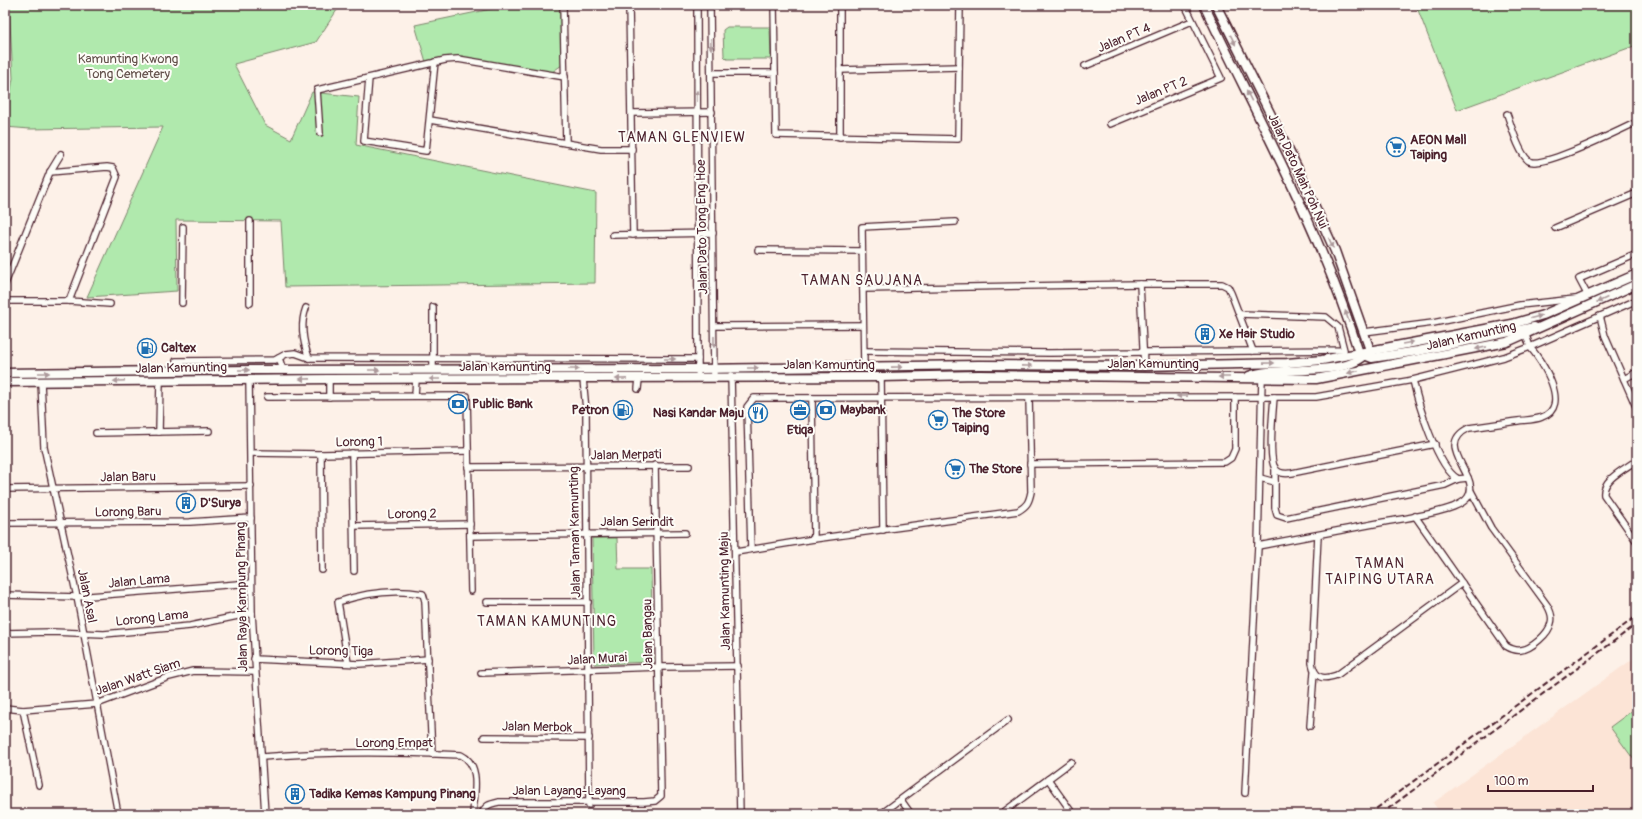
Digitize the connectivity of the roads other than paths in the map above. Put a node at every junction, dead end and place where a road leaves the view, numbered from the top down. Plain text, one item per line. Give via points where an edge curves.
1 (563, 5) edge
2 (629, 5) edge
3 (697, 5) edge
4 (710, 5) edge
5 (774, 5) edge
6 (840, 5) edge
7 (960, 5) edge
8 (1185, 5) edge
9 (1204, 5) edge
10 (1216, 5) edge
11 (1192, 21) junction
12 (435, 62) junction
13 (1085, 66) dead end
14 (959, 67) junction
15 (840, 70) junction
16 (711, 73) junction
17 (775, 73) junction
18 (565, 77) junction
19 (369, 78) junction
20 (697, 112) junction
21 (712, 112) junction
22 (632, 113) junction
23 (1507, 114) dead end
24 (430, 120) junction
25 (1637, 122) edge
26 (1110, 124) dead end
27 (320, 134) dead end
28 (840, 137) junction
29 (566, 143) junction
30 (632, 149) junction
31 (61, 154) dead end
32 (50, 172) junction
33 (1637, 193) edge
34 (250, 221) dead end
35 (955, 222) dead end
36 (183, 227) dead end
37 (1555, 228) dead end
38 (697, 233) junction
39 (713, 233) junction
40 (613, 235) dead end
41 (633, 235) junction
42 (758, 250) dead end
43 (862, 251) junction
44 (1637, 254) edge
45 (1637, 274) edge
46 (5, 284) edge
47 (1140, 284) junction
48 (1637, 284) edge
49 (862, 289) junction
50 (1585, 297) junction
51 (1637, 300) edge
52 (5, 301) edge
53 (70, 301) junction
54 (182, 303) dead end
55 (250, 303) dead end
56 (110, 304) dead end
57 (433, 307) dead end
58 (306, 308) dead end
59 (1240, 314) junction
60 (1600, 316) junction
61 (863, 325) junction
62 (1546, 325) junction
63 (714, 326) junction
64 (1364, 332) junction
65 (1526, 335) junction
66 (1530, 346) junction
67 (864, 351) junction
68 (1253, 351) junction
69 (1144, 352) junction
70 (1365, 353) junction
71 (279, 358) junction
72 (309, 358) junction
73 (433, 358) junction
74 (698, 359) junction
75 (176, 361) dead end
76 (1144, 366) junction
77 (731, 368) junction
78 (864, 368) junction
79 (433, 369) junction
80 (283, 370) junction
81 (1637, 372) edge
82 (5, 373) edge
83 (714, 373) junction
84 (698, 374) junction
85 (731, 377) junction
86 (881, 377) junction
87 (1245, 377) junction
88 (1262, 378) junction
89 (329, 379) junction
90 (416, 379) junction
91 (583, 379) junction
92 (639, 379) junction
93 (1624, 379) junction
94 (160, 380) junction
95 (249, 380) junction
96 (1413, 380) junction
97 (5, 382) edge
98 (41, 382) junction
99 (638, 389) dead end
100 (415, 396) junction
101 (267, 397) dead end
102 (329, 397) junction
103 (1235, 397) junction
104 (1262, 397) junction
105 (1274, 397) junction
106 (812, 398) junction
107 (1029, 398) junction
108 (881, 399) junction
109 (1637, 409) edge
110 (208, 431) dead end
111 (159, 432) junction
112 (96, 433) dead end
113 (1435, 444) junction
114 (468, 451) junction
115 (251, 453) junction
116 (321, 454) junction
117 (352, 454) junction
118 (1637, 460) edge
119 (1030, 464) junction
120 (655, 465) junction
121 (585, 466) junction
122 (689, 466) dead end
123 (468, 467) junction
124 (1275, 468) junction
125 (1260, 478) junction
126 (1468, 478) junction
127 (1458, 479) junction
128 (1275, 482) junction
129 (251, 486) junction
130 (5, 489) edge
131 (54, 489) junction
132 (1471, 492) junction
133 (1415, 516) junction
134 (251, 518) junction
135 (5, 523) edge
136 (62, 524) junction
137 (470, 524) junction
138 (354, 526) junction
139 (883, 530) junction
140 (586, 533) junction
141 (656, 533) junction
142 (685, 533) dead end
143 (1318, 535) junction
144 (470, 536) junction
145 (814, 539) junction
146 (1637, 542) edge
147 (1258, 546) junction
148 (751, 549) junction
149 (736, 552) junction
150 (322, 570) dead end
151 (354, 571) dead end
152 (251, 583) junction
153 (1462, 583) junction
154 (471, 591) dead end
155 (5, 595) edge
156 (77, 597) junction
157 (487, 602) dead end
158 (588, 602) junction
159 (252, 613) junction
160 (5, 633) edge
161 (83, 634) junction
162 (254, 659) junction
163 (428, 659) junction
164 (348, 663) junction
165 (738, 666) junction
166 (660, 667) junction
167 (588, 670) junction
168 (1314, 671) junction
169 (255, 672) junction
170 (481, 673) dead end
171 (97, 704) junction
172 (5, 708) edge
173 (23, 710) junction
174 (1008, 720) dead end
175 (1310, 726) dead end
176 (484, 737) dead end
177 (589, 738) junction
178 (432, 754) junction
179 (262, 757) junction
180 (1071, 762) dead end
181 (1048, 779) junction
182 (39, 785) dead end
183 (1244, 792) dead end
184 (901, 800) junction
185 (655, 801) joint
186 (589, 803) junction
187 (118, 814) edge
188 (265, 814) edge
189 (474, 814) edge
190 (482, 814) edge
191 (740, 814) edge
192 (880, 814) edge
193 (911, 814) edge
194 (1001, 814) edge
195 (1073, 814) edge

1 - 18 street
2 - 22 street
20 -> 3 street
4 -> 16 street, Jalan Dato Tong Eng Hoe
5 - 17 street
6 - 15 street
7 - 14 street
8 - 11 street
70 -> 9 main road, Jalan Dato Mah Poh Nui via 1285,168
10 -> 64 main road, Jalan Dato Mah Poh Nui via 1298,169 1335,251
11 - 13 street, Jalan PT 4
11 - 26 street, Jalan PT 2 via 1221,78
12 - 18 street via 458,59
12 - 19 street
12 - 24 street
14 - 15 street
14 - 28 street via 958,139
15 - 28 street
16 - 17 street
16 - 21 street, Jalan Dato Tong Eng Hoe
17 - 28 street via 776,135
18 - 29 street
19 - 24 street via 364,141 426,151
19 - 27 street via 316,90
20 - 21 street
20 - 22 street
20 - 38 street
21 - 39 street, Jalan Dato Tong Eng Hoe
22 - 30 street
23 - 25 street via 1524,156 1537,163 1553,159
24 - 29 street
29 - 30 street via 601,149
30 - 41 street
31 - 32 street
32 - 46 street
32 - 53 street via 107,167 113,168 117,177
33 - 37 street
34 - 55 street
35 - 43 street via 862,227
36 - 54 street
38 - 39 street
38 - 41 street
38 - 74 street
39 - 63 street, Jalan Dato Tong Eng Hoe
40 - 41 street
42 - 43 street
43 - 49 street
44 - 50 street via 1579,279
45 - 50 main road, Jalan Kamunting
47 - 49 street
47 - 59 street via 1222,284 1232,292
47 - 69 street
48 -> 62 main road, Jalan Kamunting
49 - 61 street
50 - 64 street via 1520,305 1433,323
70 -> 50 main road, Jalan Kamunting via 1512,324 1543,315
51 - 60 street
52 - 53 street
53 - 56 street
57 - 73 street
58 - 72 street via 303,316 303,335
59 - 68 street
59 - 68 street via 1326,317 1338,327 1344,350
60 - 66 street
60 - 93 street via 1605,336
61 - 63 street
61 - 67 street
62 - 65 main road, Jalan Kamunting
62 - 70 main road via 1418,352 1372,358
63 -> 83 street, Jalan Dato Tong Eng Hoe
64 - 70 main road, Jalan Dato Mah Poh Nui
65 - 66 street
65 -> 88 main road, Jalan Kamunting via 1490,346 1328,377
66 - 96 street via 1504,357
66 - 126 street via 1542,362 1555,393 1556,401 1553,408 1543,417 1462,431 1455,444
67 - 69 street
67 - 78 street
68 - 69 street
69 - 76 street
76 -> 70 main road, Jalan Kamunting via 1287,363
70 - 87 main road via 1350,363 1328,368 1258,372
71 - 72 street via 295,353
71 - 75 street
71 - 80 street
72 - 73 street
73 -> 74 street
73 - 79 street
74 - 84 street
78 -> 76 main road, Jalan Kamunting via 978,365
77 -> 78 main road, Jalan Kamunting
77 - 83 main road, Jalan Kamunting
77 - 85 street, Jalan Kamunting Maju
80 -> 79 main road, Jalan Kamunting
79 -> 84 main road, Jalan Kamunting
82 -> 80 main road, Jalan Kamunting
81 - 93 street
83 - 84 main road, Jalan Kamunting
83 - 85 main road, Jalan Kamunting
84 - 92 main road, Jalan Kamunting
85 - 86 main road, Jalan Kamunting
85 - 149 street, Jalan Kamunting Maju
87 -> 86 main road, Jalan Kamunting
86 - 108 street
87 - 88 main road, Jalan Kamunting
88 - 104 street
89 - 90 main road, Jalan Kamunting
89 -> 95 main road, Jalan Kamunting
89 - 102 street
91 -> 90 main road, Jalan Kamunting
90 - 100 street
92 -> 91 main road, Jalan Kamunting
91 - 121 street, Jalan Taman Kamunting via 586,410
92 - 99 street
93 - 109 street
94 - 95 main road, Jalan Kamunting
94 -> 98 main road, Jalan Kamunting
94 - 111 street
95 - 115 street, Jalan Raya Kampung Pinang
96 - 105 street via 1316,397
96 - 113 street via 1422,416
97 - 98 main road, Jalan Kamunting
98 - 131 street, Jalan Asal via 44,447
100 - 102 street
100 - 114 street via 467,396
101 - 102 street
103 - 104 street
103 -> 107 street
103 - 119 street via 1235,449 1231,458 1224,462
104 - 105 street
104 - 125 street
105 - 124 street via 1271,455
106 - 108 street
106 - 145 street
106 - 148 street via 754,398 747,407
107 - 108 street
107 - 119 street
108 - 139 street
110 - 111 street
111 - 112 street
113 - 124 street via 1292,473 1284,473
113 - 127 street via 1449,471
114 - 117 street, Lorong 1
114 - 123 street
115 - 116 street, Lorong 1
115 - 129 street, Jalan Raya Kampung Pinang
116 - 117 street, Lorong 1
116 - 150 street
117 - 138 street
118 - 146 street via 1606,483 1603,489 1604,495
119 - 139 street via 1031,492 1027,505 1018,511
120 - 121 street, Jalan Merpati
120 - 122 street, Jalan Merpati
120 - 141 street, Jalan Bangau
121 - 123 street, Jalan Merpati
121 - 140 street, Jalan Taman Kamunting
123 - 137 street
124 - 128 street
125 - 128 street
125 - 147 street
126 - 127 street
126 - 132 street
127 - 128 street via 1445,485 1286,518 1277,515
129 - 131 street, Jalan Baru
129 - 134 street, Jalan Raya Kampung Pinang
130 - 131 street, Jalan Baru
131 - 136 street, Jalan Asal
132 - 133 street via 1467,498 1454,506
132 - 153 street via 1499,539 1551,612 1552,622 1549,630 1529,647 1512,650 1506,646
133 - 143 street
133 - 153 street
134 - 136 street, Lorong Baru via 190,522
134 - 152 street, Jalan Raya Kampung Pinang
135 - 136 street, Lorong Baru
136 - 156 street, Jalan Asal
137 - 138 street, Lorong 2
137 - 144 street
138 - 151 street
139 - 145 street
140 - 141 street, Jalan Serindit
140 - 144 street, Jalan Serindit
140 - 158 street, Jalan Taman Kamunting
141 - 142 street, Jalan Serindit
141 - 166 street, Jalan Bangau
143 - 147 street
143 - 168 street via 1312,663
144 - 154 street
145 - 148 street
147 - 183 street
148 - 149 street
149 - 165 street, Jalan Kamunting Maju
152 - 156 street, Jalan Lama
152 - 159 street, Jalan Raya Kampung Pinang
153 - 168 street via 1337,675 1323,679 1317,677
155 - 156 street, Jalan Lama
156 - 161 street, Jalan Asal
157 - 158 street
158 - 167 street, Jalan Taman Kamunting
159 - 161 street, Lorong Lama via 190,626
159 - 162 street, Jalan Raya Kampung Pinang
160 - 161 street, Lorong Lama
161 - 171 street, Jalan Asal
162 - 164 street, Lorong Tiga
162 - 169 street, Jalan Raya Kampung Pinang
163 - 164 street, Lorong Tiga
163 - 164 street via 423,594 394,591 338,602
163 - 178 street
165 - 166 street, Jalan Murai
165 - 191 street, Jalan Kamunting Maju
166 - 167 street, Jalan Murai
166 - 185 street, Jalan Bangau via 661,796
167 - 170 street, Jalan Murai
167 - 177 street, Jalan Taman Kamunting
168 - 175 street
169 - 171 street, Jalan Watt Siam via 181,673
169 - 179 street, Jalan Raya Kampung Pinang
171 - 173 street, Jalan Watt Siam
171 - 187 street, Jalan Asal
172 - 173 street, Jalan Watt Siam
173 - 182 street
174 - 184 street
176 - 177 street, Jalan Merbok
177 - 186 street, Jalan Taman Kamunting
178 - 179 street, Lorong Empat via 289,754
178 - 189 street, Lorong Empat via 461,755 473,765
179 - 188 street, Jalan Raya Kampung Pinang
180 - 181 street
181 - 194 street
181 - 195 street
184 - 192 street
184 - 193 street
185 - 186 street, Jalan Layang-Layang
186 - 190 street, Jalan Layang-Layang via 499,802 485,807

